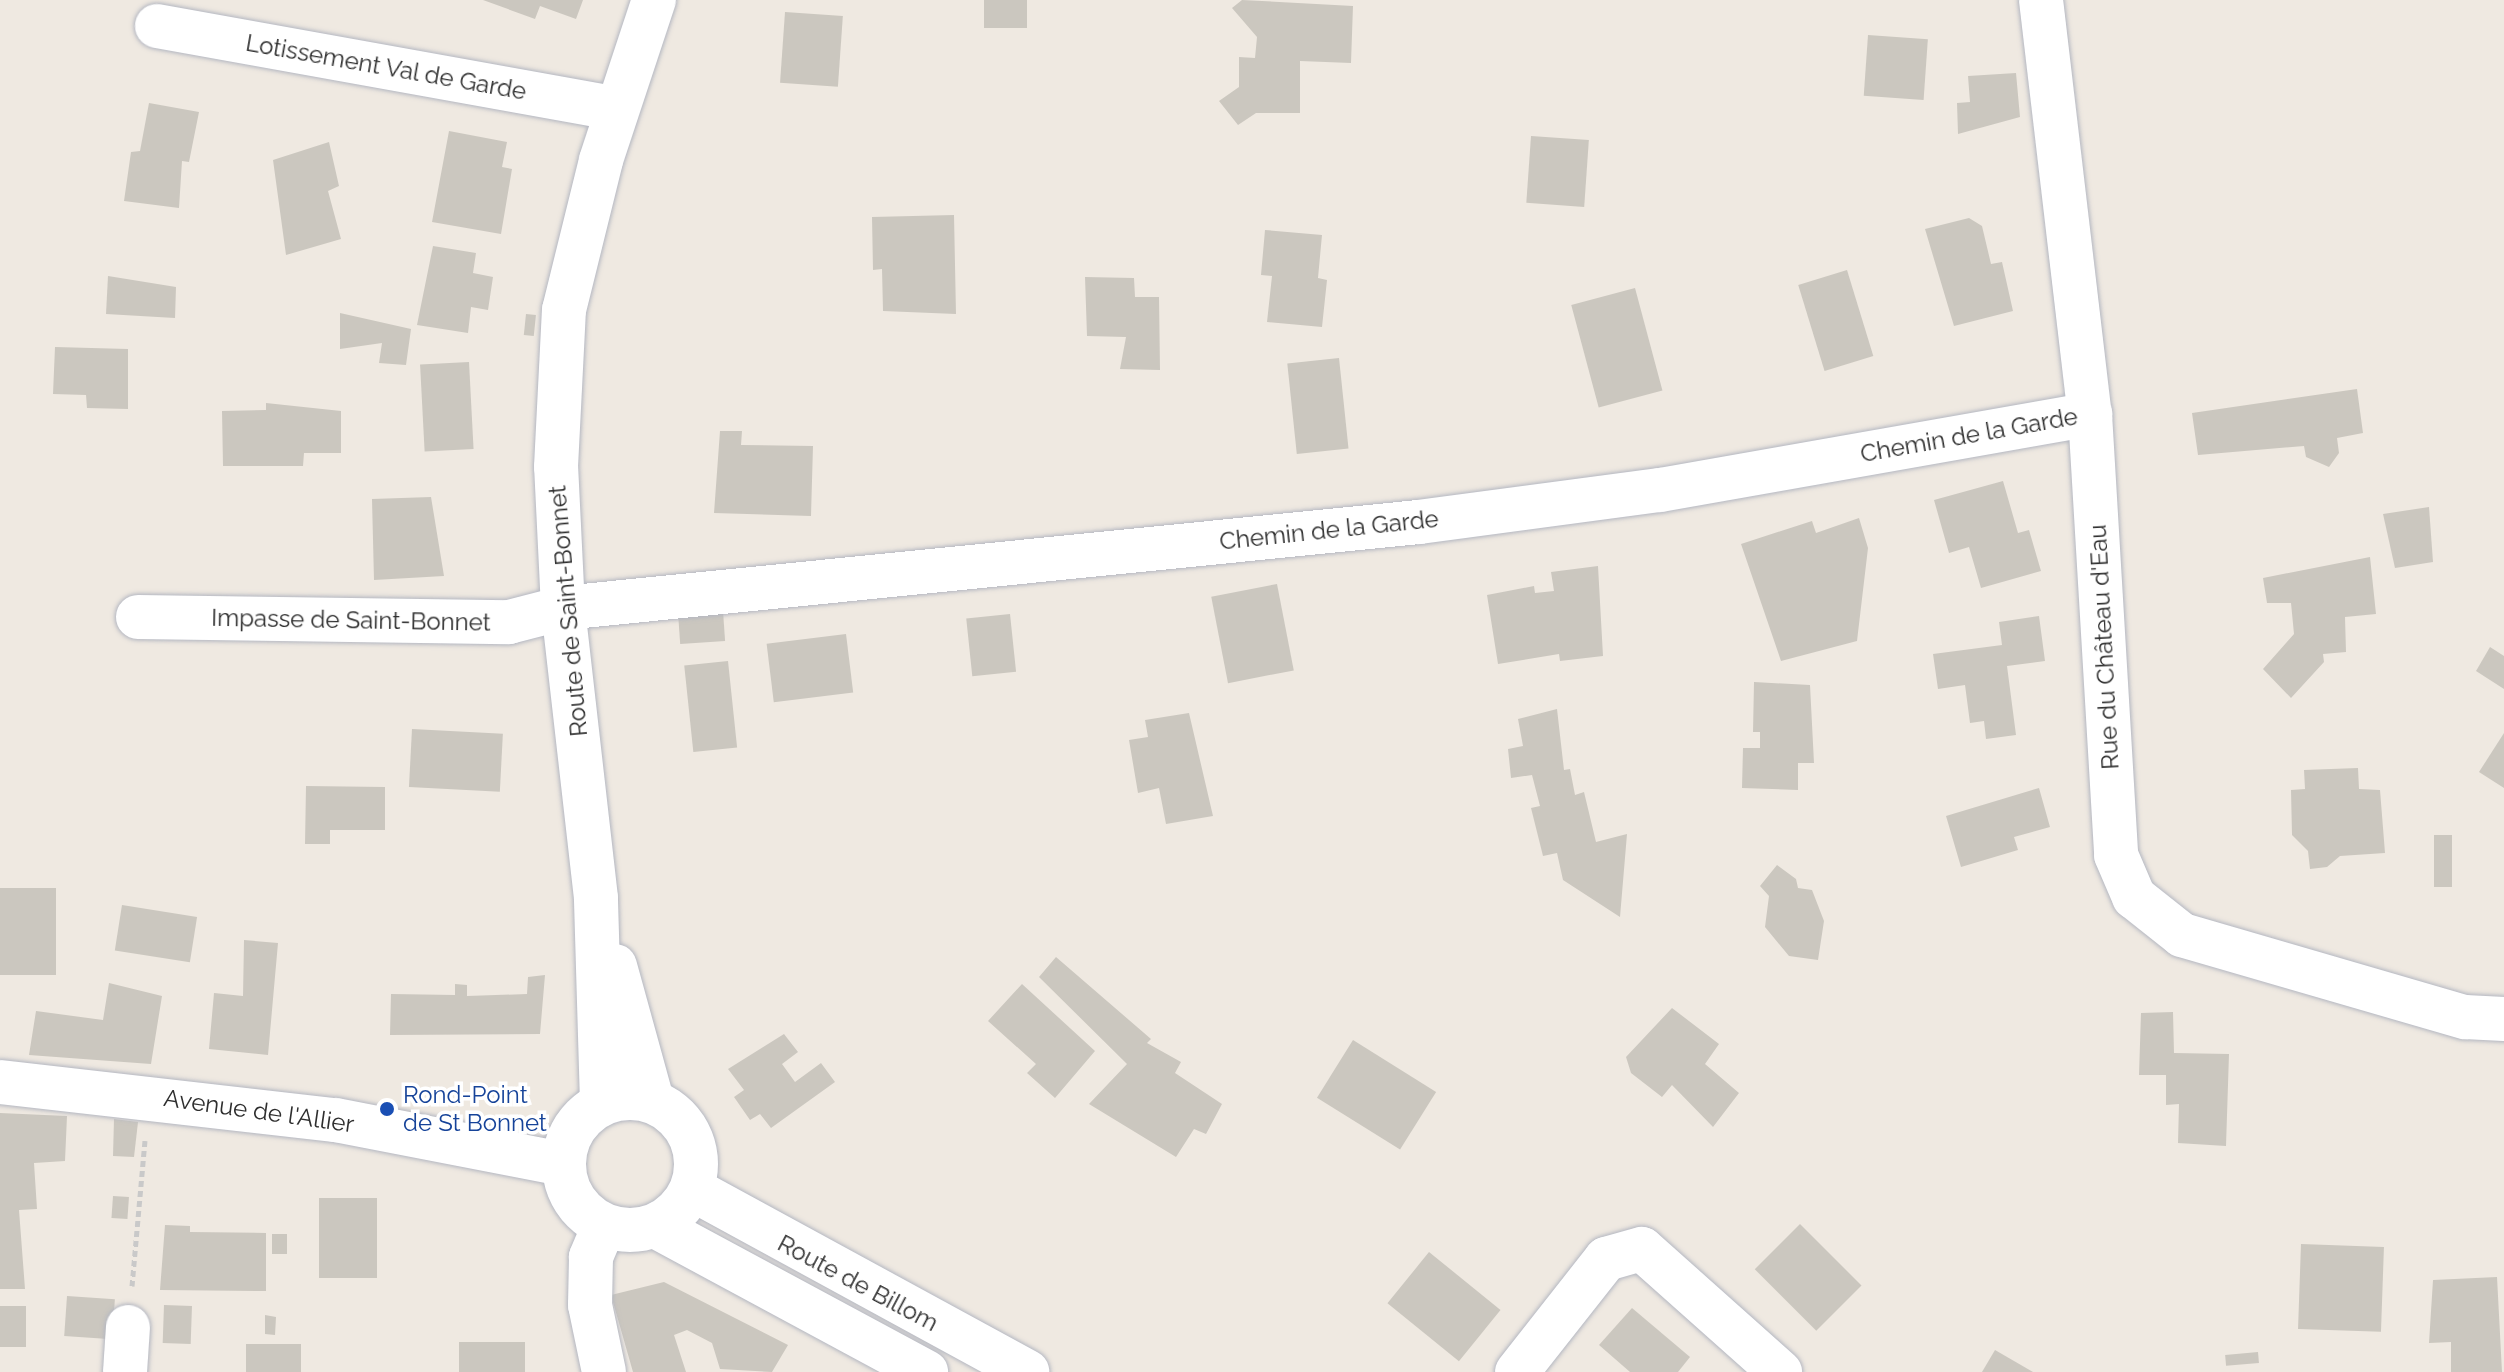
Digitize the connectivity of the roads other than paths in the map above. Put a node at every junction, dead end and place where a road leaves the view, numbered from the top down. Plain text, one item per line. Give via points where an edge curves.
1 (654, 0) edge
2 (2041, 0) edge
3 (157, 26) dead end
4 (616, 109) junction
5 (2090, 414) junction
6 (563, 608) junction
7 (138, 617) dead end
8 (596, 898) junction
9 (2504, 1019) edge
10 (0, 1082) edge
11 (652, 1100) junction
12 (602, 1103) junction
13 (563, 1164) junction
14 (692, 1189) junction
15 (604, 1226) junction
16 (655, 1226) junction
17 (128, 1327) road end
18 (125, 1372) edge
19 (604, 1372) edge
20 (926, 1372) edge
21 (1027, 1372) edge
22 (1517, 1372) edge
23 (1780, 1372) edge

1 - 4 street, Route de Saint-Bonnet
2 - 5 street, Rue du Château d'Eau
3 - 4 street, Lotissement Val de Garde
4 - 6 street, Route de Saint-Bonnet via 564,310 556,467
5 - 6 street, Chemin de la Garde via 1660,490 1419,522
5 - 9 street, Rue du Château d'Eau via 2116,855 2134,897 2182,935 2465,1017
6 - 7 street, Impasse de Saint-Bonnet via 509,622
6 - 8 street, Route de Saint-Bonnet
8 - 11 street, Route de Saint-Bonnet
8 - 12 street, Route de Saint-Bonnet
10 - 13 street, Avenue de l'Allier via 336,1120
11 - 12 street via 627,1096
11 - 14 street via 675,1114 691,1135 698,1163
12 - 13 street via 583,1116 568,1139
13 - 15 street via 581,1209
14 - 16 street via 678,1211
14 - 21 street, Route de Billom
15 - 16 street
15 - 19 street via 591,1257 590,1305
16 - 20 street, Route de Billom
17 - 18 street
22 - 23 street via 1606,1259 1642,1249

